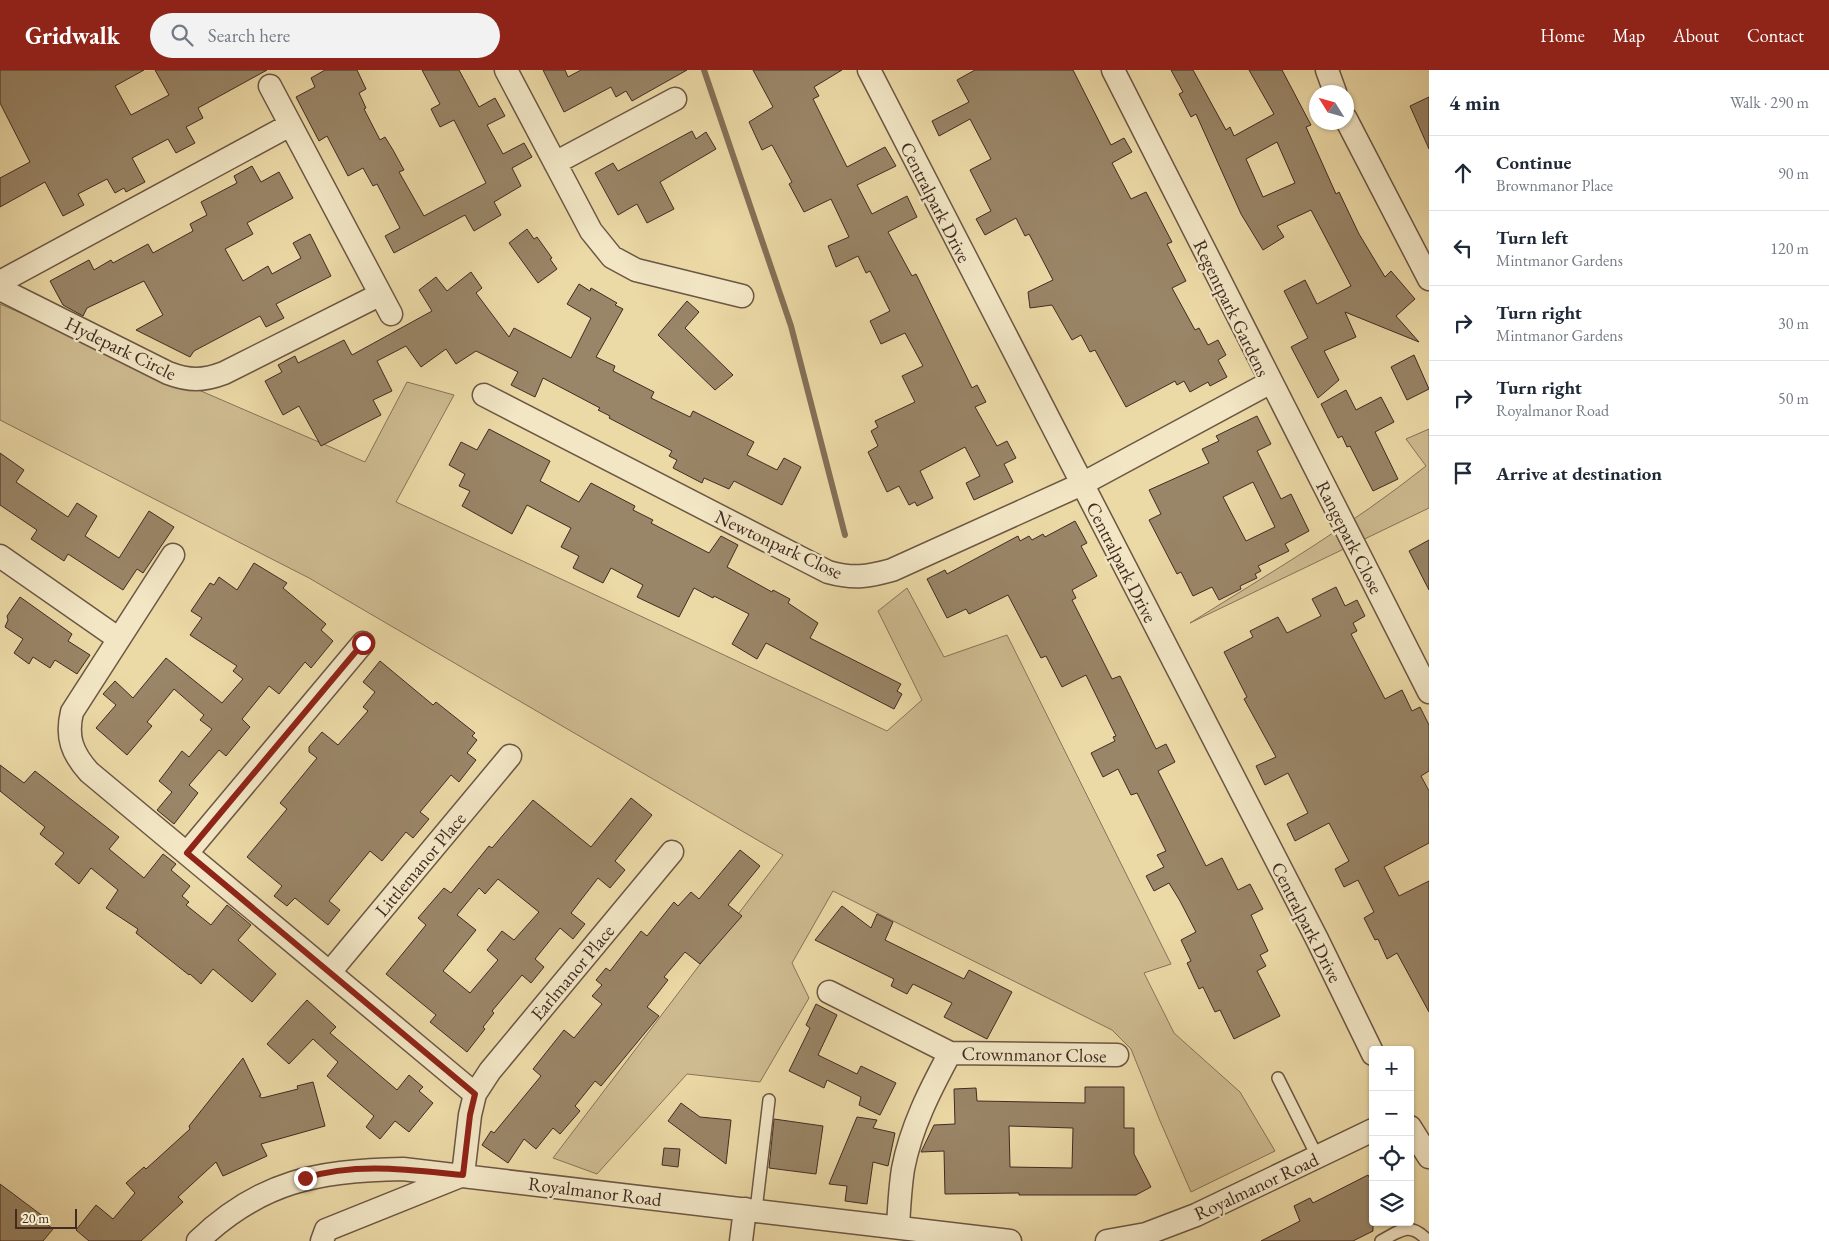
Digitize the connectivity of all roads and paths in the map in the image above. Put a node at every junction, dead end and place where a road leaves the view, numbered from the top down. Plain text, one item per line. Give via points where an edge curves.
1 (506, 70) edge
2 (869, 70) edge
3 (1113, 70) edge
4 (1327, 70) edge
5 (1332, 85) edge
6 (270, 86) dead end
7 (675, 99) dead end
8 (290, 125) junction
9 (1352, 130) edge
10 (555, 163) junction
11 (1429, 279) edge
12 (0, 282) edge
13 (0, 288) edge
14 (379, 295) junction
15 (742, 296) dead end
16 (391, 314) dead end
17 (1271, 382) junction
18 (484, 394) dead end
19 (1082, 484) junction
20 (173, 555) dead end
21 (0, 556) edge
22 (119, 639) junction
23 (363, 643) dead end
24 (1429, 692) edge
25 (510, 756) dead end
26 (672, 852) dead end
27 (187, 853) junction
28 (330, 972) junction
29 (829, 992) dead end
30 (1369, 1046) edge
31 (950, 1053) junction
32 (1117, 1054) dead end
33 (1278, 1078) dead end
34 (475, 1094) junction
35 (769, 1100) dead end
36 (1369, 1132) edge
37 (1414, 1133) edge
38 (1317, 1156) junction
39 (1429, 1156) edge
40 (463, 1175) junction
41 (750, 1209) junction
42 (898, 1227) junction
43 (198, 1241) edge
44 (322, 1241) edge
45 (741, 1241) edge
46 (1010, 1241) edge
47 (1107, 1241) edge
48 (1381, 1241) edge
49 (1428, 1241) edge

1 - 10 street
2 - 19 street, Centralpark Drive
3 - 17 street, Regentpark Gardens
4 - 5 street
6 - 8 street
7 - 10 street
8 - 12 street
8 - 14 street
9 - 11 street
10 - 15 street via 591,231 612,256 636,270
13 - 14 street, Hydepark Circle via 168,373 194,380 224,373
14 - 16 street
17 - 19 street, Regentpark Gardens
17 - 24 street, Rangepark Close
18 - 19 street, Newtonpark Close via 819,567 847,578 892,570
19 - 30 street, Centralpark Drive
20 - 22 street
21 - 22 street
22 - 27 street via 72,712 71,746 89,772
23 - 27 street
25 - 28 street, Littlemanor Place
26 - 34 street, Earlmanor Place via 490,1071
27 - 28 street
28 - 34 street
29 - 31 street, Crownmanor Close
31 - 32 street, Crownmanor Close
31 - 42 street, Crownmanor Close via 926,1096 911,1136 903,1170
33 - 38 lane
34 - 40 street
35 - 41 lane
36 - 38 street, Royalmanor Road
37 - 39 street
38 - 47 street, Royalmanor Road via 1196,1215 1146,1234
40 - 41 street, Royalmanor Road
40 - 43 street, Royalmanor Road via 403,1169 315,1175 264,1194 227,1216
40 - 44 street via 326,1230
41 - 42 street, Royalmanor Road
41 - 45 street
42 - 46 street, Royalmanor Road
48 - 49 lane via 1405,1228 1412,1229

